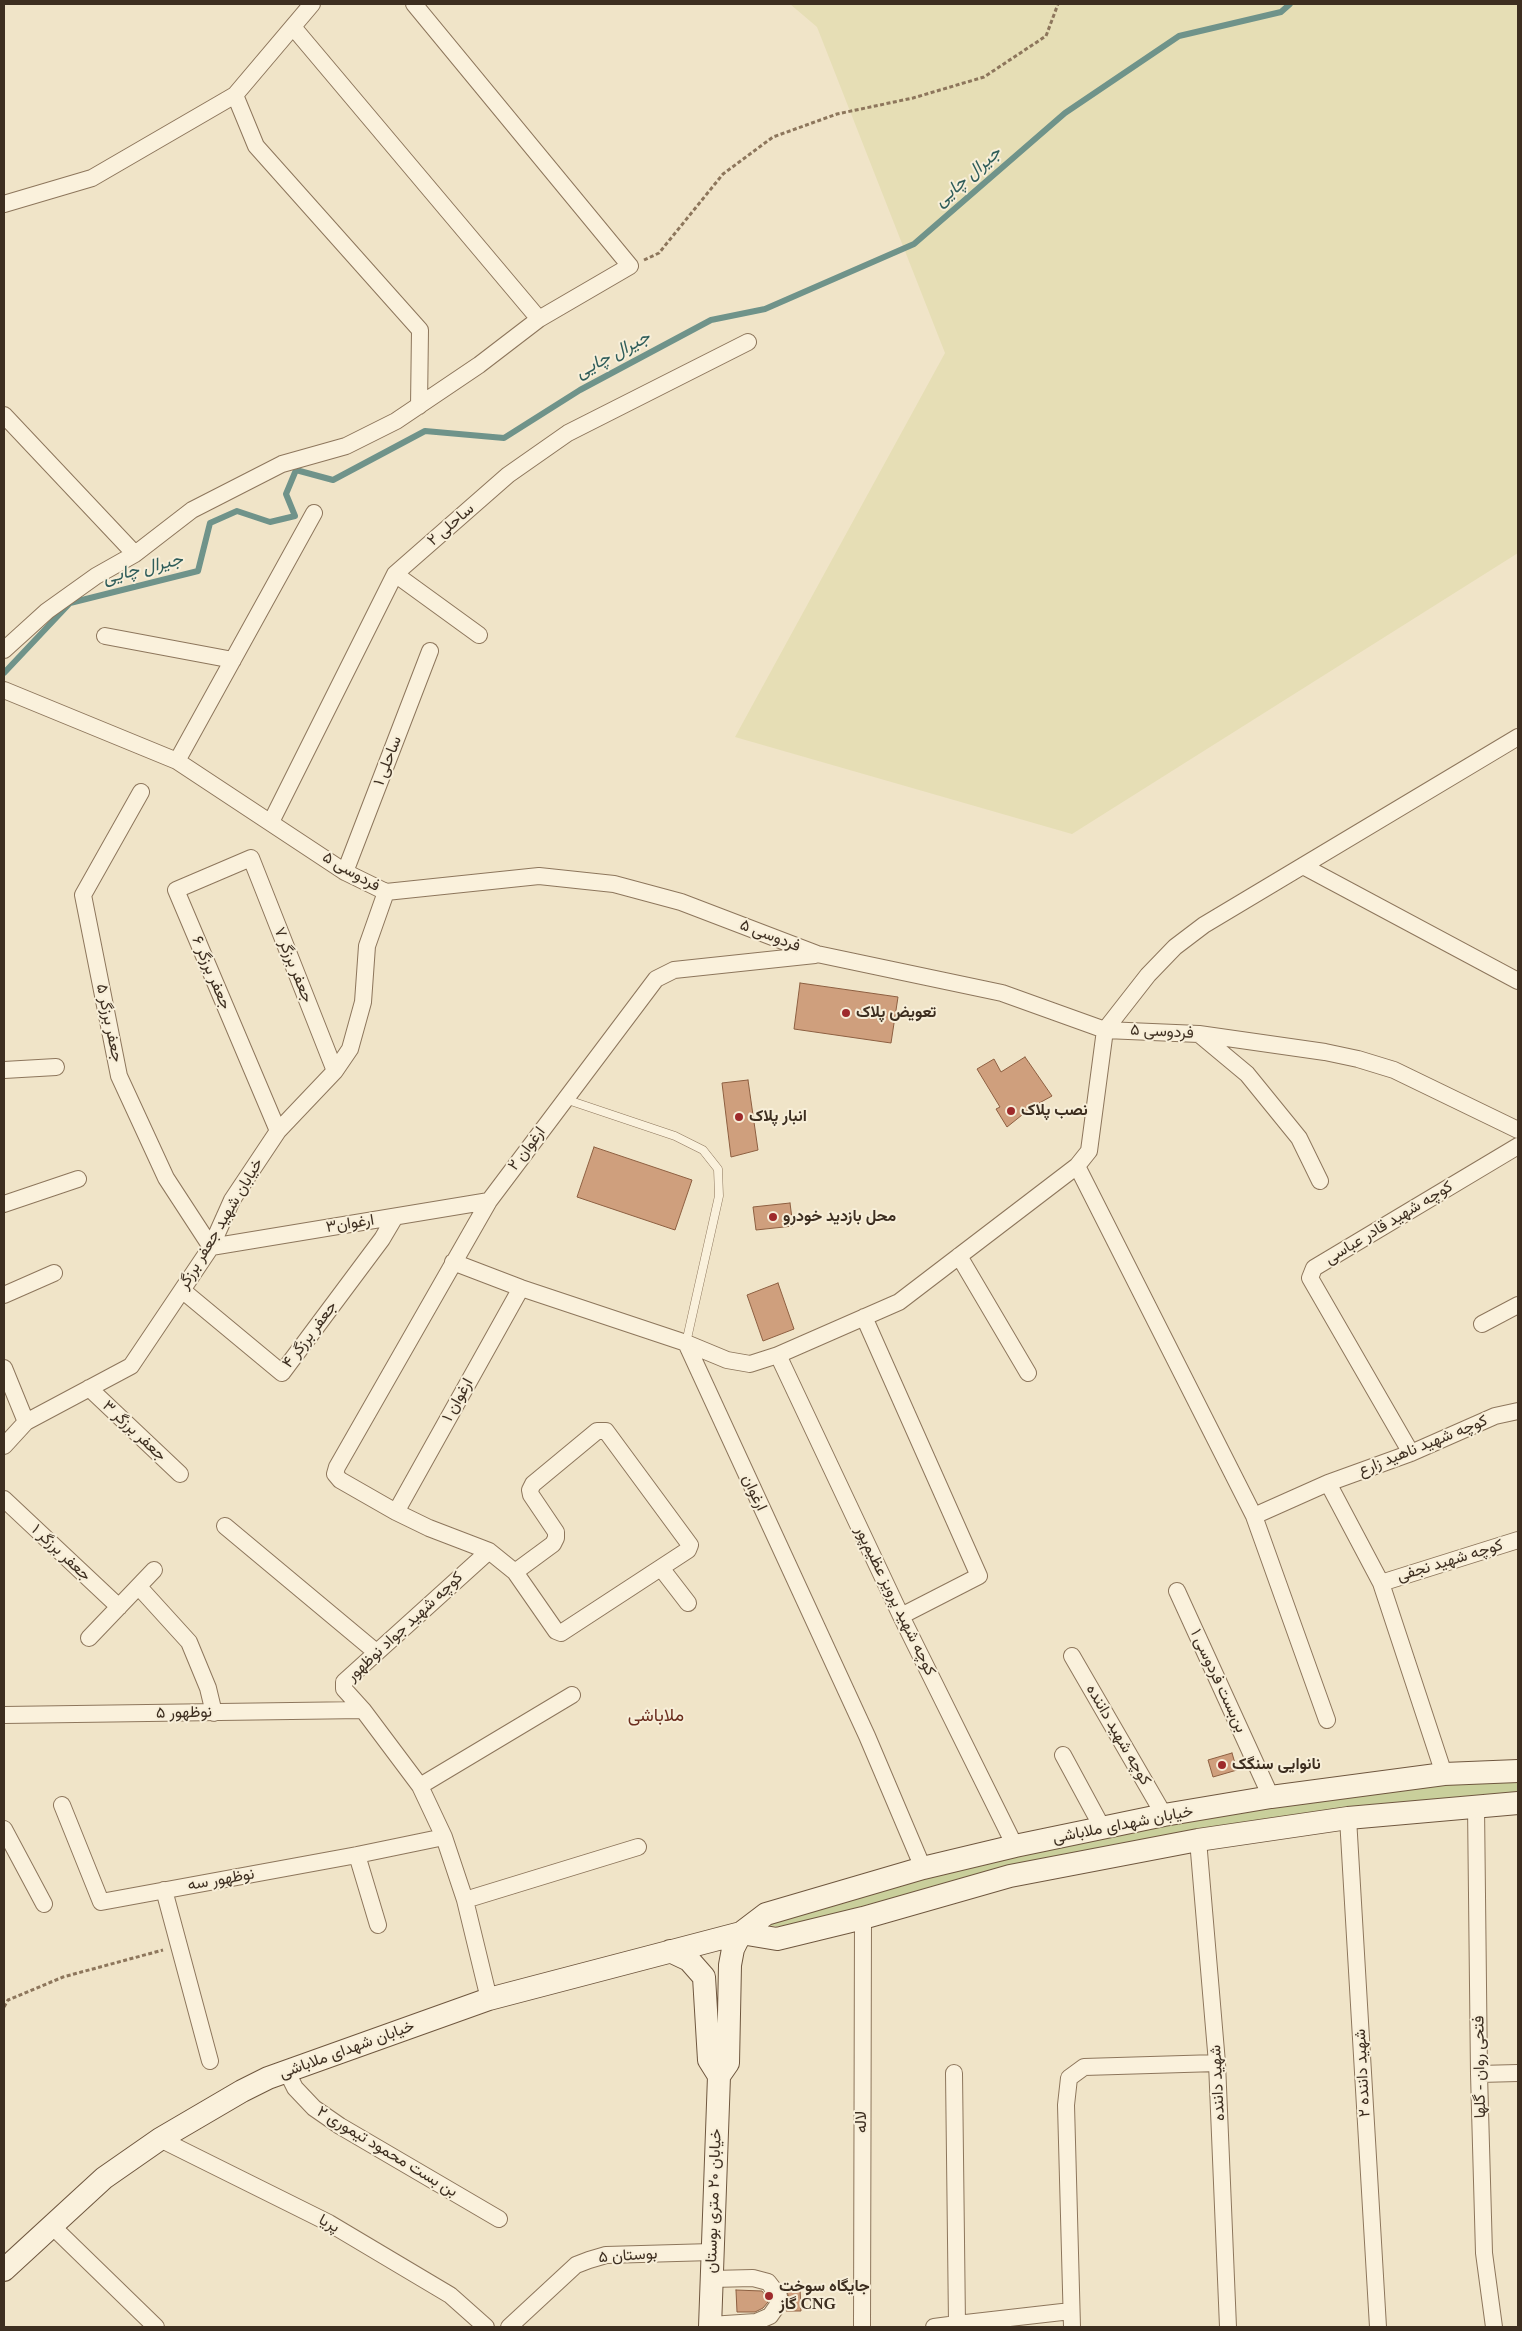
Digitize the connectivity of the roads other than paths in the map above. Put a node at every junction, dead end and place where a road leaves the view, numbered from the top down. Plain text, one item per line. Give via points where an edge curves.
1 (312, 4) edge
2 (414, 4) edge
3 (293, 27) junction
4 (235, 95) junction
5 (4, 204) edge
6 (539, 319) junction
7 (748, 342) dead end
8 (418, 406) junction
9 (4, 415) edge
10 (314, 513) dead end
11 (135, 554) junction
12 (396, 574) junction
13 (479, 635) dead end
14 (105, 636) dead end
15 (4, 650) edge
16 (430, 651) dead end
17 (233, 660) junction
18 (4, 690) edge
19 (1518, 737) edge
20 (177, 761) junction
21 (141, 792) dead end
22 (271, 822) junction
23 (251, 858) joint
24 (1304, 866) junction
25 (345, 872) junction
26 (386, 892) junction
27 (818, 954) junction
28 (1518, 981) edge
29 (1105, 1030) junction
30 (1199, 1034) junction
31 (56, 1067) dead end
32 (4, 1070) edge
33 (335, 1071) junction
34 (565, 1099) junction
35 (1518, 1130) edge
36 (278, 1131) junction
37 (1518, 1146) edge
38 (1077, 1166) junction
39 (78, 1179) dead end
40 (1320, 1181) dead end
41 (489, 1201) junction
42 (4, 1204) edge
43 (395, 1217) junction
44 (211, 1247) junction
45 (959, 1256) junction
46 (453, 1262) junction
47 (54, 1273) dead end
48 (520, 1288) junction
49 (182, 1290) junction
50 (4, 1295) edge
51 (1518, 1305) edge
52 (864, 1317) junction
53 (1482, 1324) dead end
54 (686, 1343) junction
55 (778, 1354) junction
56 (4, 1368) edge
57 (1028, 1373) dead end
58 (89, 1388) junction
59 (1518, 1411) edge
60 (26, 1422) junction
61 (4, 1446) edge
62 (1411, 1453) junction
63 (180, 1474) dead end
64 (1328, 1483) junction
65 (4, 1499) edge
66 (396, 1512) junction
67 (1254, 1516) junction
68 (225, 1526) dead end
69 (1518, 1540) edge
70 (488, 1551) junction
71 (661, 1568) junction
72 (154, 1570) dead end
73 (515, 1572) junction
74 (1381, 1583) junction
75 (139, 1587) junction
76 (1177, 1591) dead end
77 (688, 1603) dead end
78 (119, 1607) junction
79 (901, 1616) junction
80 (89, 1638) dead end
81 (376, 1652) junction
82 (1072, 1656) dead end
83 (572, 1695) dead end
84 (364, 1710) junction
85 (214, 1713) junction
86 (4, 1715) edge
87 (1328, 1720) dead end
88 (1063, 1755) dead end
89 (1518, 1771) edge
90 (1444, 1774) junction
91 (420, 1786) junction
92 (1271, 1797) junction
93 (1518, 1804) edge
94 (62, 1805) dead end
95 (1476, 1806) junction
96 (1164, 1815) junction
97 (1348, 1818) junction
98 (4, 1829) edge
99 (1104, 1829) junction
100 (444, 1837) junction
101 (1198, 1840) junction
102 (1015, 1846) junction
103 (638, 1847) dead end
104 (8, 1850) edge
105 (357, 1855) junction
106 (924, 1868) junction
107 (164, 1890) junction
108 (465, 1900) junction
109 (44, 1904) dead end
110 (863, 1918) junction
111 (378, 1925) dead end
112 (741, 1933) junction
113 (670, 1951) junction
114 (489, 1999) junction
115 (210, 2061) dead end
116 (1218, 2063) junction
117 (287, 2072) junction
118 (954, 2073) dead end
119 (1518, 2073) edge
120 (1479, 2074) junction
121 (718, 2076) junction
122 (160, 2139) junction
123 (499, 2219) dead end
124 (51, 2225) junction
125 (712, 2252) junction
126 (4, 2270) edge
127 (712, 2279) junction
128 (1071, 2311) junction
129 (957, 2324) junction
130 (710, 2326) edge
131 (156, 2327) edge
132 (486, 2327) edge
133 (509, 2327) edge
134 (862, 2327) edge
135 (934, 2327) edge
136 (1072, 2327) edge
137 (1228, 2327) edge
138 (1378, 2327) edge
139 (1494, 2327) edge

1 - 3 street
2 - 6 street via 630,266
3 - 4 street
3 - 6 street
4 - 5 street via 92,178
4 - 8 street via 256,146 420,330
6 - 8 street
7 - 12 street, ساحلی ۲ via 568,433 508,475
8 - 11 street via 346,446 282,464 192,510
9 - 11 street
10 - 17 street
11 - 15 street via 96,576 47,611
12 - 13 street
12 - 22 street, ساحلی ۲
14 - 17 street
16 - 25 street, ساحلی ۱
17 - 20 street
18 - 20 street, فردوسی ۵
19 - 24 street
20 - 22 street, فردوسی ۵
21 - 44 street, جعفر برزگر ۵ via 83,895 120,1076 166,1178
22 - 25 street, فردوسی ۵
23 - 33 street, جعفر برزگر ۷
23 - 36 street, جعفر برزگر ۶ via 176,890
24 - 28 street
24 - 29 street via 1204,925 1176,947 1148,975
25 - 26 street, فردوسی ۵
26 - 27 street, فردوسی ۵ via 539,876 614,884 681,902
26 - 33 street, خیابان شهید جعفر برزگر via 367,946 363,1002 350,1048
27 - 29 street, فردوسی ۵ via 1002,992
27 - 34 street, ارغوان ۲ via 674,970 656,979
29 - 30 street, فردوسی ۵
29 - 38 street via 1089,1151
30 - 35 street, فردوسی ۵ via 1358,1059 1394,1070
30 - 40 street via 1247,1074 1299,1138
31 - 32 street
33 - 36 street, خیابان شهید جعفر برزگر
34 - 41 street, ارغوان ۲
34 - 54 lane via 676,1136 703,1150 718,1169 719,1196
36 - 44 street, خیابان شهید جعفر برزگر via 232,1200
37 - 62 street, کوچه شهید قادر عباسی via 1314,1268 1310,1278
38 - 45 street
38 - 67 street
39 - 42 street
41 - 43 street, ارغوان۳
41 - 46 street, ارغوان ۲
43 - 44 street, ارغوان۳
43 - 49 street, جعفر برزگر ۴ via 282,1373
44 - 49 street, خیابان شهید جعفر برزگر
45 - 52 street via 899,1302
45 - 57 street
46 - 48 street
46 - 66 street, ارغوان ۲ via 335,1474
47 - 50 street
48 - 54 street
48 - 66 street, ارغوان ۱
49 - 58 street, خیابان شهید جعفر برزگر via 131,1366
51 - 53 street
52 - 55 street
52 - 79 street via 980,1576
54 - 55 street via 726,1360 750,1364
54 - 106 street, ارغوان via 867,1736
55 - 79 street, کوچه شهید پرویز عظیم‌پور
56 - 60 street
58 - 60 street, خیابان شهید جعفر برزگر
58 - 63 street, جعفر برزگر ۳
59 - 62 street, کوچه شهید ناهید زارع via 1495,1416
60 - 61 street, خیابان شهید جعفر برزگر
62 - 64 street, کوچه شهید ناهید زارع
64 - 67 street, کوچه شهید ناهید زارع
64 - 74 street
65 - 78 street, جعفر برزگر ۱
66 - 70 street
67 - 87 street
68 - 81 street
69 - 74 street, کوچه شهید نجفی
70 - 73 street
70 - 81 street, کوچه شهید جواد نوظهور
71 - 73 street via 561,1633 556,1631
71 - 73 street via 688,1550 690,1545 606,1432 597,1431 533,1484 531,1495 556,1532 556,1538 553,1544
71 - 77 street
72 - 75 street
74 - 90 street
75 - 78 street
75 - 85 street via 189,1642 208,1688
76 - 92 street, بن‌بست فردوسی ۱
78 - 80 street
79 - 102 street, کوچه شهید پرویز عظیم‌پور
81 - 84 street, کوچه شهید جواد نوظهور via 344,1682 344,1689
82 - 96 street, کوچه شهید داننده
83 - 91 street
84 - 85 street, نوظهور ۵
84 - 91 street, کوچه شهید جواد نوظهور
85 - 86 street, نوظهور ۵
88 - 99 street
89 - 90 main road, خیابان شهدای ملاباشی
90 - 92 main road, خیابان شهدای ملاباشی
91 - 100 street, کوچه شهید جواد نوظهور
92 - 96 main road, خیابان شهدای ملاباشی
93 - 95 main road, خیابان شهدای ملاباشی
94 - 107 street, نوظهور سه via 101,1902
95 - 97 main road, خیابان شهدای ملاباشی
95 - 120 street, فتحی روان - گلها
96 - 99 main road, خیابان شهدای ملاباشی
97 - 101 main road, خیابان شهدای ملاباشی
97 - 138 street, شهید داننده ۲
98 - 104 street
99 - 102 main road, خیابان شهدای ملاباشی
100 - 105 street, نوظهور سه
100 - 108 street, کوچه شهید جواد نوظهور
101 - 110 main road, خیابان شهدای ملاباشی via 1010,1876
101 - 116 street, شهید داننده
102 - 106 main road, خیابان شهدای ملاباشی
103 - 108 street
104 - 109 street
105 - 107 street, نوظهور سه
105 - 111 street
106 - 112 main road, خیابان شهدای ملاباشی via 766,1914
107 - 115 street
108 - 114 street, کوچه شهید جواد نوظهور
110 - 112 main road, خیابان شهدای ملاباشی via 777,1939
110 - 134 street, لاله
112 - 113 main road, خیابان شهدای ملاباشی
112 - 121 main road, خیابان ۲۰ متری بوستان via 730,1965 728,2063
113 - 114 main road, خیابان شهدای ملاباشی
113 - 121 main road, خیابان ۲۰ متری بوستان via 689,1960 704,1977 709,2060
114 - 117 main road, خیابان شهدای ملاباشی
116 - 128 street via 1084,2066 1069,2078 1066,2105
116 - 137 street, شهید داننده
117 - 122 main road, خیابان شهدای ملاباشی via 242,2091
117 - 123 street, بن بست محمود تیموری ۲ via 295,2088 314,2108
118 - 129 street
119 - 120 street
120 - 139 street, فتحی روان - گلها via 1484,2253
121 - 125 main road, خیابان ۲۰ متری بوستان
122 - 124 main road, خیابان شهدای ملاباشی via 104,2178
122 - 132 street, پریا via 329,2223 450,2295
124 - 126 main road, خیابان شهدای ملاباشی
124 - 131 street
125 - 127 main road, خیابان ۲۰ متری بوستان
125 - 133 street, بوستان ۵ via 606,2254 588,2260 576,2265
127 - 130 main road, خیابان ۲۰ متری بوستان
127 - 130 street via 753,2278 768,2282 779,2296 778,2306 770,2316 756,2322
128 - 129 street
128 - 136 street
129 - 135 street

